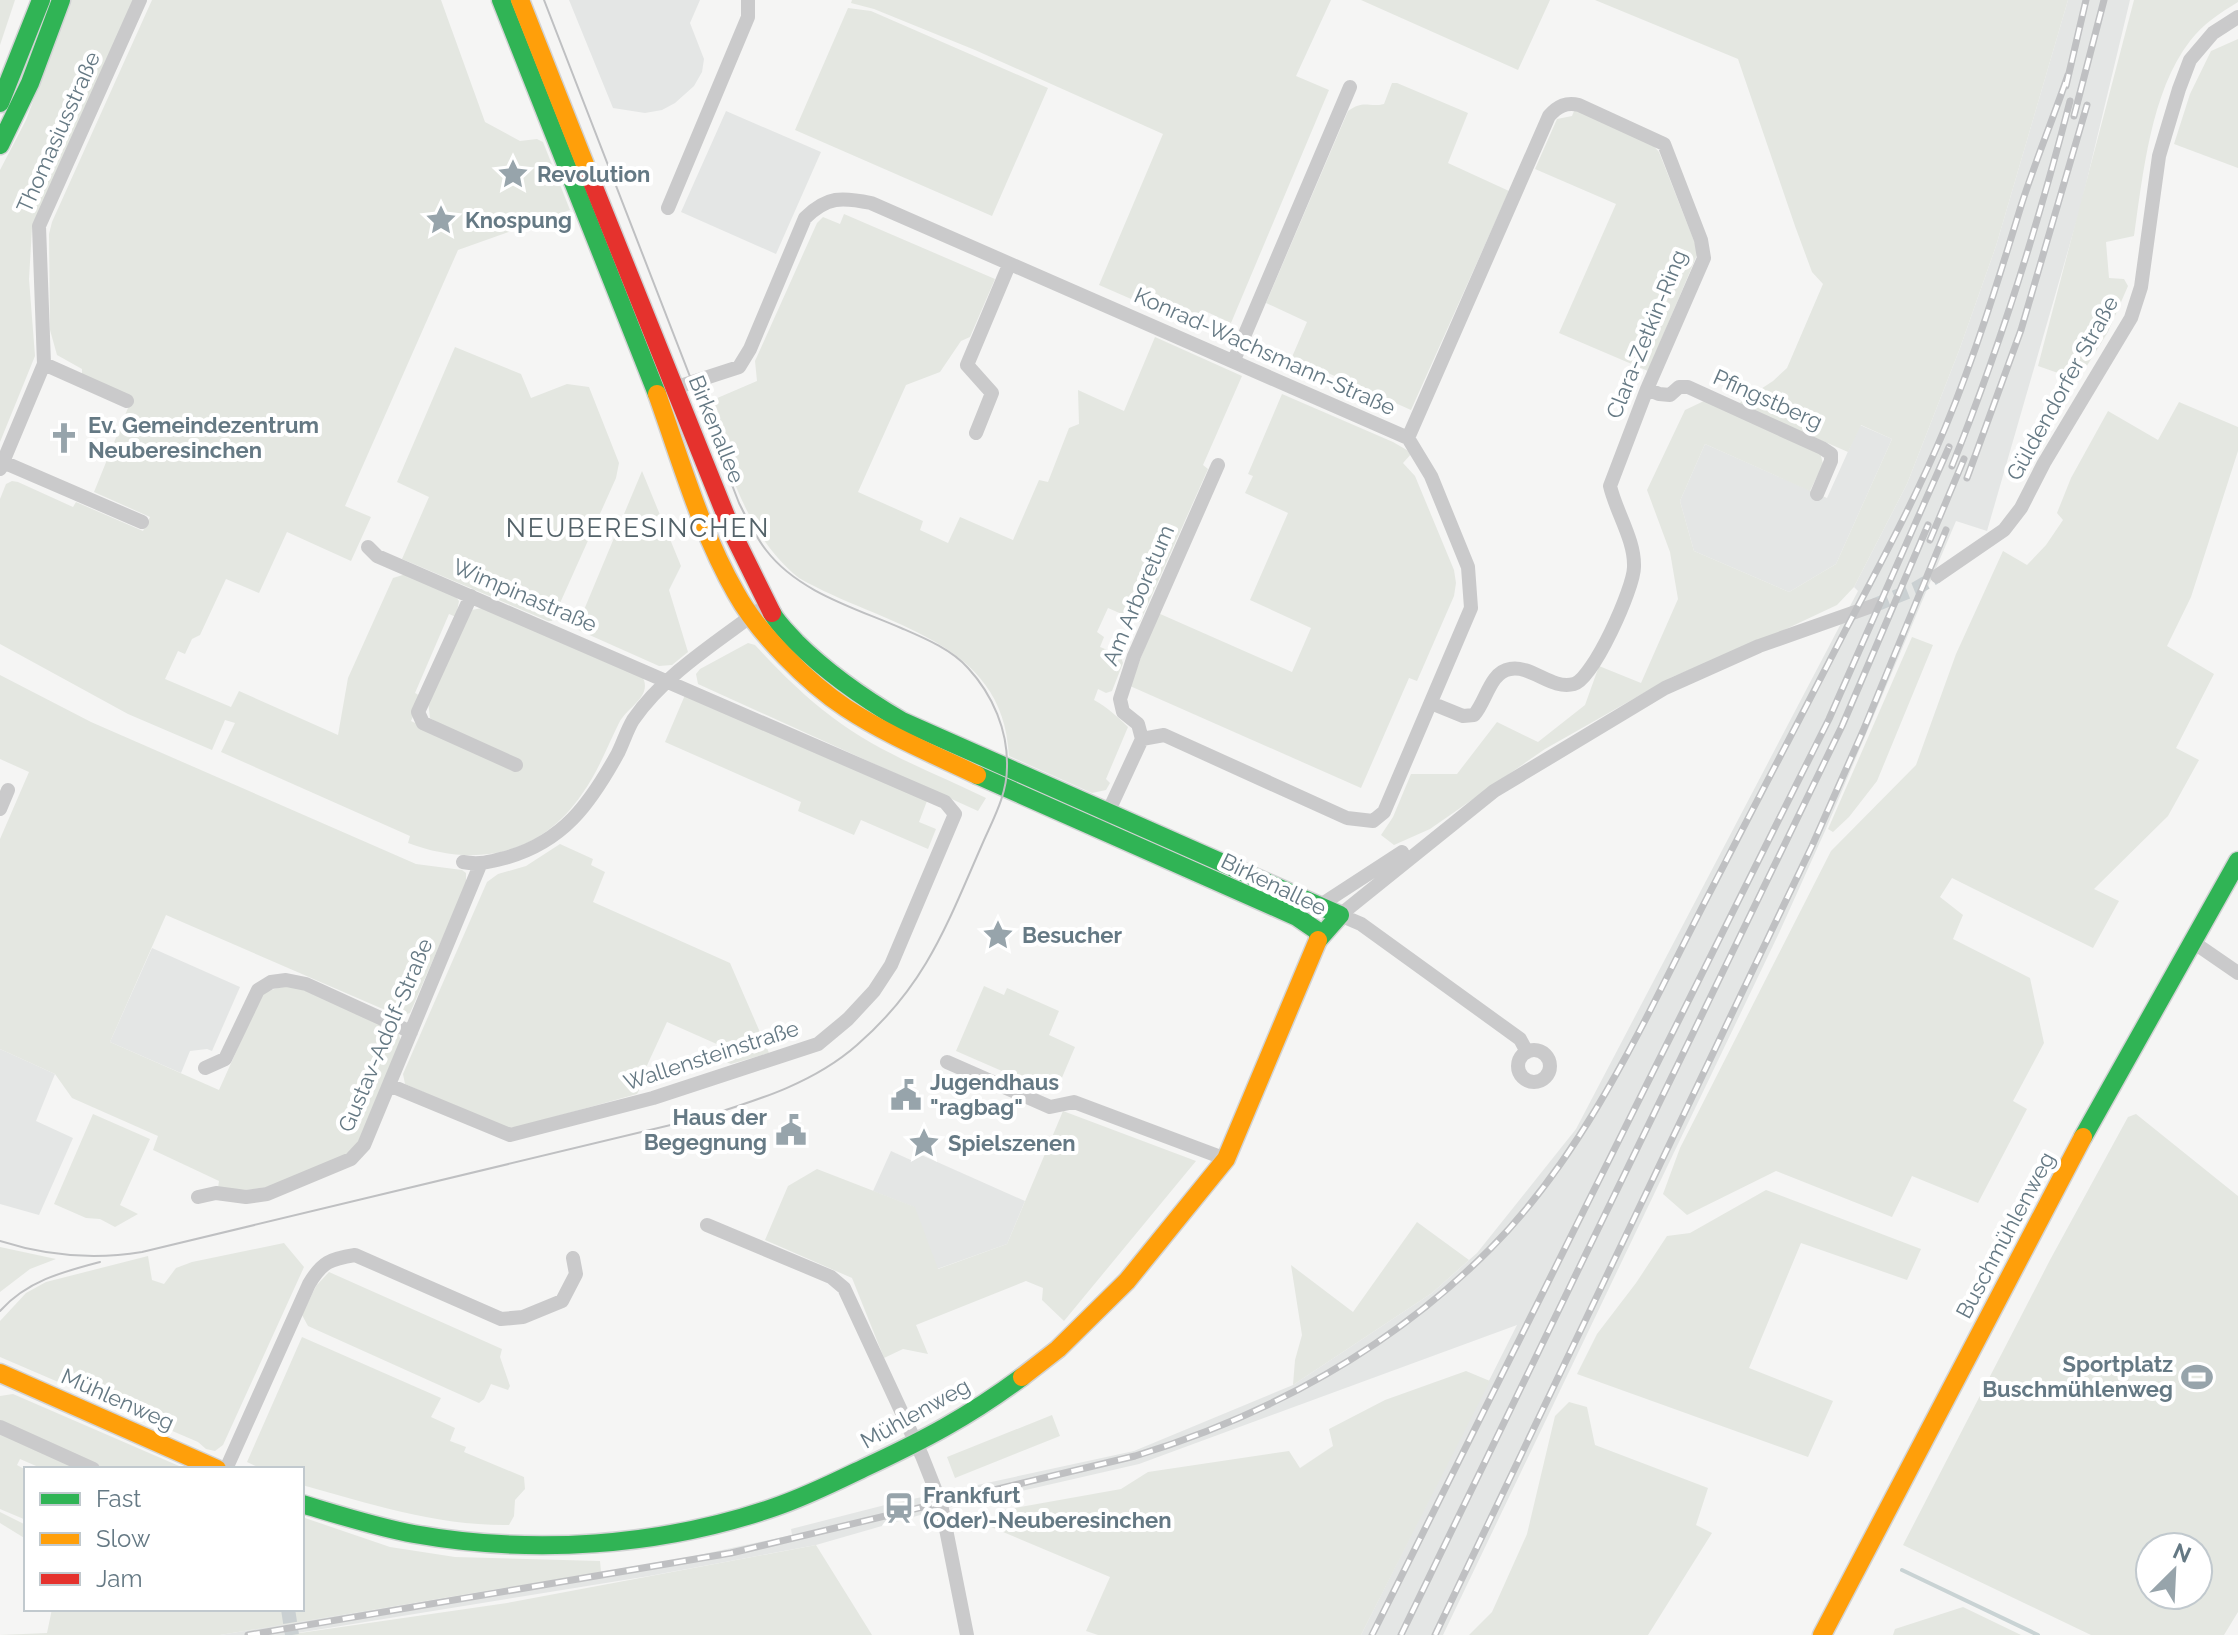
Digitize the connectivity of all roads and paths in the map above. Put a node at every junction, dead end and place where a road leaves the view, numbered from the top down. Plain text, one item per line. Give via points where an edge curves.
1 (41, 0) edge
2 (61, 0) edge
3 (140, 0) edge
4 (501, 0) edge
5 (520, 0) edge
6 (748, 0) edge
7 (2238, 17) edge
8 (1350, 87) dead end
9 (0, 103) edge
10 (0, 145) edge
11 (668, 208) dead end
12 (1009, 265) junction
13 (1234, 360) junction
14 (44, 364) junction
15 (1647, 389) junction
16 (666, 391) junction
17 (127, 401) dead end
18 (976, 433) dead end
19 (1408, 438) junction
20 (1218, 465) dead end
21 (2, 466) edge
22 (1817, 494) dead end
23 (142, 522) dead end
24 (368, 547) dead end
25 (1937, 576) tunnel mouth
26 (471, 596) junction
27 (767, 604) junction
28 (1875, 605) tunnel mouth
29 (751, 616) junction
30 (668, 680) junction
31 (1431, 703) junction
32 (1142, 739) junction
33 (516, 765) dead end
34 (8, 790) dead end
35 (0, 809) edge
36 (1470, 809) junction
37 (1104, 821) junction
38 (2238, 861) edge
39 (463, 862) dead end
40 (480, 865) junction
41 (1319, 906) junction
42 (1340, 915) junction
43 (1319, 937) junction
44 (2193, 942) junction
45 (2238, 973) edge
46 (411, 1032) junction
47 (1527, 1052) dead end
48 (947, 1062) dead end
49 (205, 1068) dead end
50 (389, 1085) junction
51 (1226, 1159) junction
52 (198, 1197) dead end
53 (707, 1225) dead end
54 (573, 1258) dead end
55 (0, 1373) edge
56 (0, 1427) edge
57 (916, 1444) junction
58 (89, 1467) edge
59 (212, 1467) edge
60 (227, 1467) edge
61 (304, 1505) edge
62 (967, 1635) edge
63 (1822, 1635) edge

1 - 9 street
2 - 10 street
3 - 14 street, Thomasiusstraße via 39,226
4 - 16 street, Birkenallee
5 - 16 street, Birkenallee
6 - 11 street via 748,17
7 - 25 street, Güldendorfer Straße via 2213,33 2190,60 2159,156 2141,287 2131,318 2021,508 2004,530
8 - 13 street
12 - 13 street, Konrad-Wachsmann-Straße
12 - 16 street, Konrad-Wachsmann-Straße via 871,203 843,198 817,206 805,218 739,367
12 - 18 street via 967,365 992,393
13 - 19 street, Konrad-Wachsmann-Straße
14 - 17 street
14 - 21 street, Thomasiusstraße
15 - 19 street, Clara-Zetkin-Ring via 1704,258 1701,240 1664,144 1570,103 1549,116
15 - 22 street, Pfingstberg via 1670,395 1688,387 1822,448 1831,461
15 - 31 street, Clara-Zetkin-Ring via 1610,486 1635,570 1586,676 1574,684 1556,684 1520,668 1505,670 1474,715
16 - 27 street, Birkenallee
16 - 29 street, Birkenallee via 715,553
19 - 31 street, Konrad-Wachsmann-Straße via 1431,476 1468,567 1471,608
20 - 32 street, Am Arboretum via 1120,699
21 - 23 street
24 - 26 street, Wimpinastraße via 377,556
26 - 30 street, Wimpinastraße
26 - 33 street via 418,712 423,723
27 - 29 street
27 - 37 street, Birkenallee via 776,621 849,689
28 - 36 street via 1759,646 1665,688
29 - 30 street
29 - 37 street, Birkenallee via 797,668 844,707 891,735
30 - 40 street via 633,721 594,793 560,833 530,851
30 - 50 street, Wallensteinstraße via 945,802 955,814 891,965 874,991 818,1044 653,1098 510,1135
31 - 32 street, Konrad-Wachsmann-Straße via 1384,812 1373,821 1347,818 1164,735
32 - 37 street
34 - 35 street
36 - 41 street
36 - 42 street
37 - 41 street, Birkenallee
37 - 43 street, Birkenallee via 1297,917
38 - 44 street, Buschmühlenweg
39 - 40 street
40 - 46 street, Gustav-Adolf-Straße
41 - 42 street, Birkenallee
42 - 43 street, Birkenallee
42 - 47 street via 1361,924 1520,1039
43 - 51 street, Mühlenweg
44 - 45 street
44 - 63 street, Buschmühlenweg via 2110,1085
46 - 49 street via 306,984 271,982 258,990 225,1059
46 - 50 street, Gustav-Adolf-Straße
48 - 51 street via 1050,1107 1074,1102
50 - 52 street, Gustav-Adolf-Straße via 364,1145 351,1159 267,1194
51 - 57 street, Mühlenweg via 1127,1281 1058,1349 954,1424
53 - 57 street via 824,1274 844,1288
54 - 60 street via 576,1274 562,1301 508,1319 355,1255 332,1258 309,1284
55 - 59 street, Mühlenweg
56 - 58 street
57 - 61 street, Mühlenweg via 746,1517 572,1547 443,1540 358,1523
57 - 62 street via 946,1522

